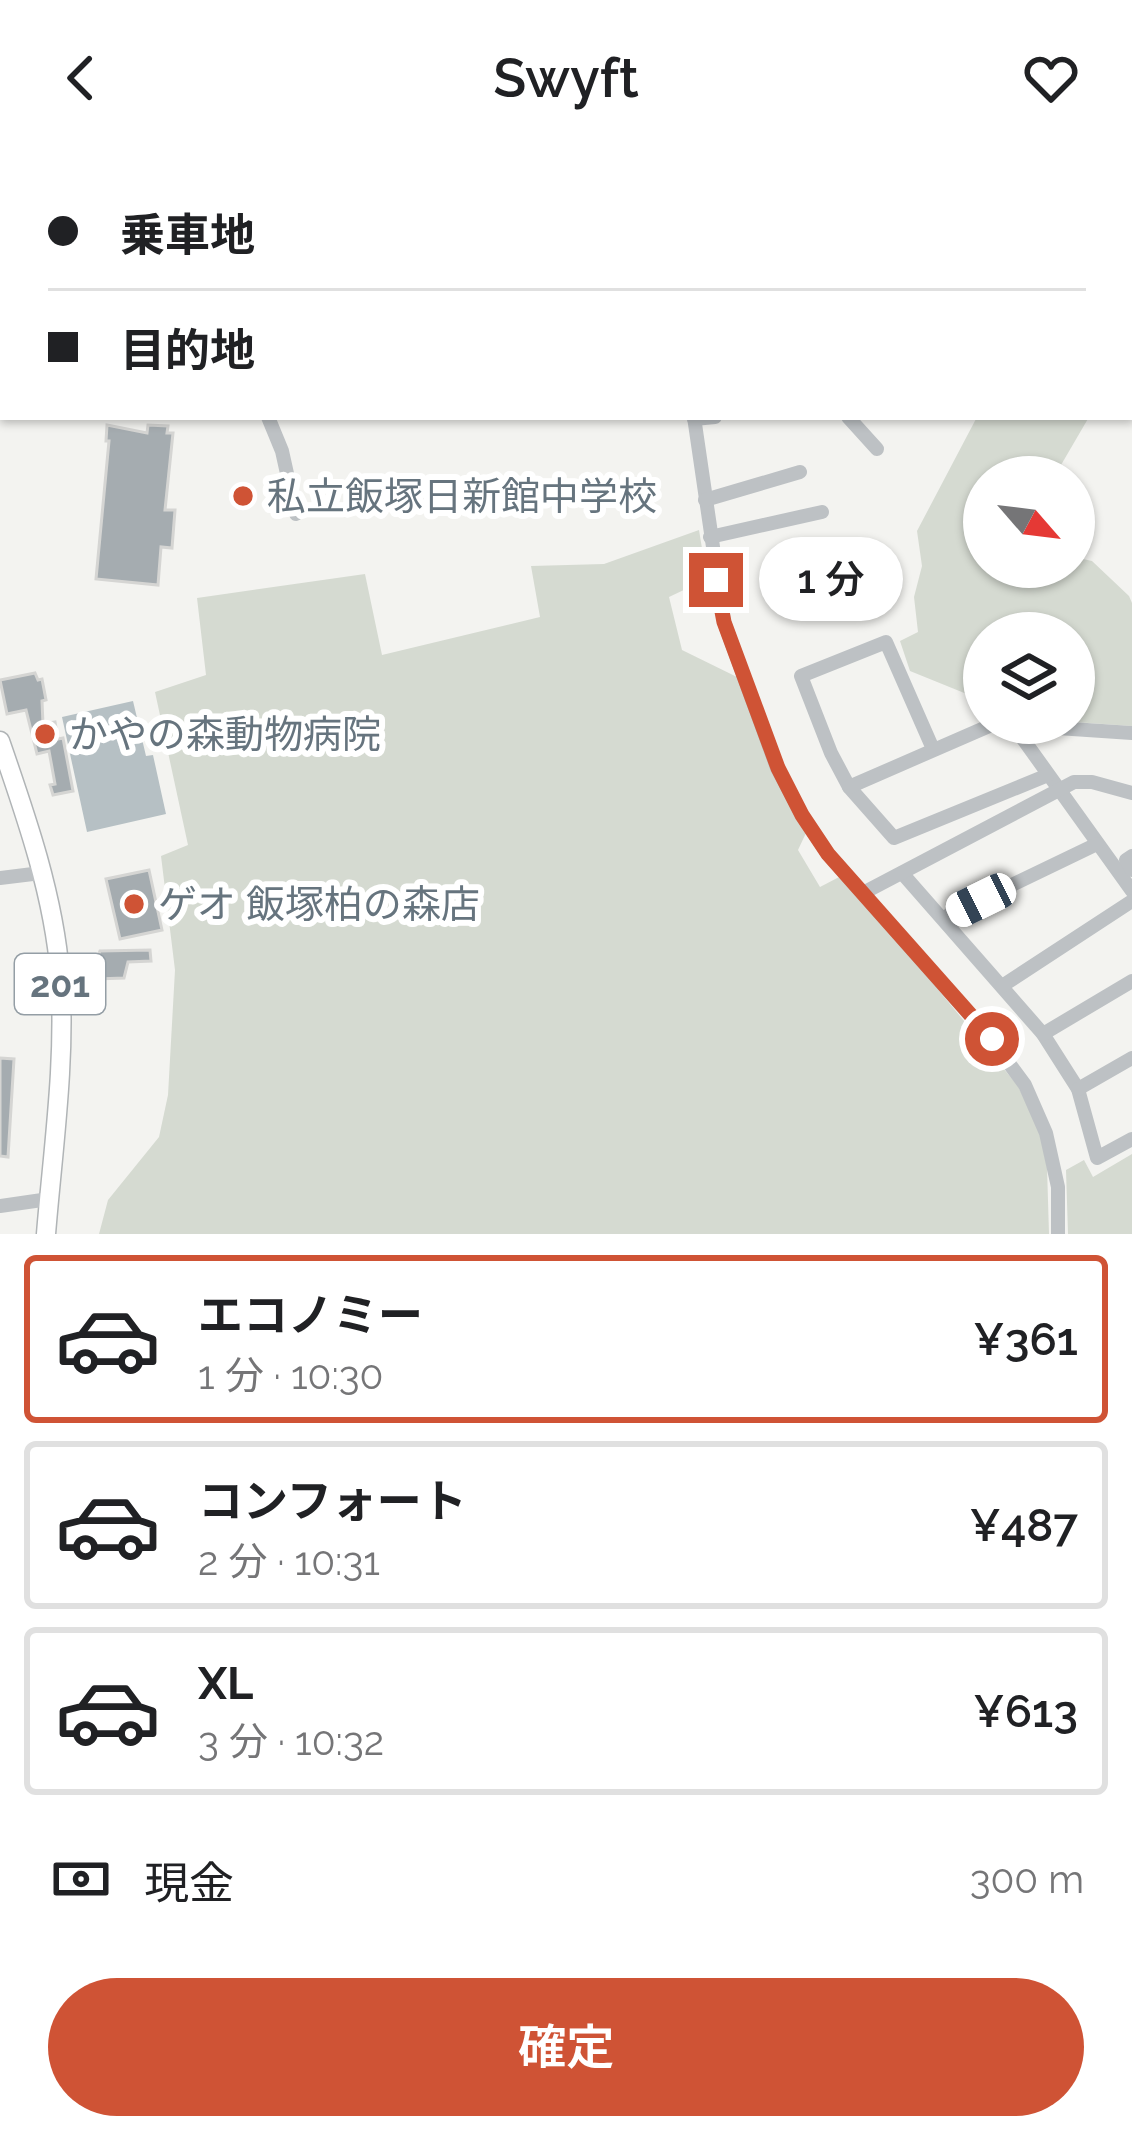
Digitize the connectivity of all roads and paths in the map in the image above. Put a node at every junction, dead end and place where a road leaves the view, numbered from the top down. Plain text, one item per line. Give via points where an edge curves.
1 (269, 420) edge
2 (694, 420) edge
3 (851, 420) edge
4 (877, 449) dead end
5 (800, 472) dead end
6 (705, 500) junction
7 (822, 512) dead end
8 (296, 514) dead end
9 (710, 536) junction
10 (1095, 730) edge
11 (1132, 733) edge
12 (963, 737) edge
13 (0, 741) edge
14 (1025, 744) edge
15 (933, 749) junction
16 (1053, 782) junction
17 (849, 787) junction
18 (1132, 793) edge
19 (1097, 844) junction
20 (1132, 856) edge
21 (1132, 870) edge
22 (41, 873) junction
23 (902, 873) junction
24 (0, 878) edge
25 (1132, 891) edge
26 (865, 892) junction
27 (1132, 901) edge
28 (943, 919) junction
29 (1132, 980) edge
30 (1002, 986) junction
31 (1043, 1034) junction
32 (1132, 1058) edge
33 (1078, 1089) junction
34 (1132, 1139) edge
35 (49, 1199) junction
36 (0, 1206) edge
37 (46, 1234) edge
38 (1058, 1234) edge

1 - 8 street
2 - 6 street
3 - 4 street
5 - 6 street
6 - 9 street
7 - 9 street
9 - 26 street via 724,622 778,768 828,854
10 - 11 street
12 - 15 street
13 - 22 highway, 201
14 - 16 street
15 - 17 street
15 - 17 street via 886,641 801,676
16 - 17 street via 894,838
16 - 18 street
16 - 19 street
16 - 23 street
19 - 25 street
19 - 28 street
20 - 21 street
22 - 24 street
22 - 35 highway, 201 via 60,973
23 - 26 street
23 - 28 street
26 - 38 street via 1025,1085 1058,1187
27 - 30 street
28 - 30 street
29 - 31 street
30 - 31 street
31 - 33 street
32 - 33 street
33 - 34 street via 1097,1158
35 - 36 street
35 - 37 highway, 201

